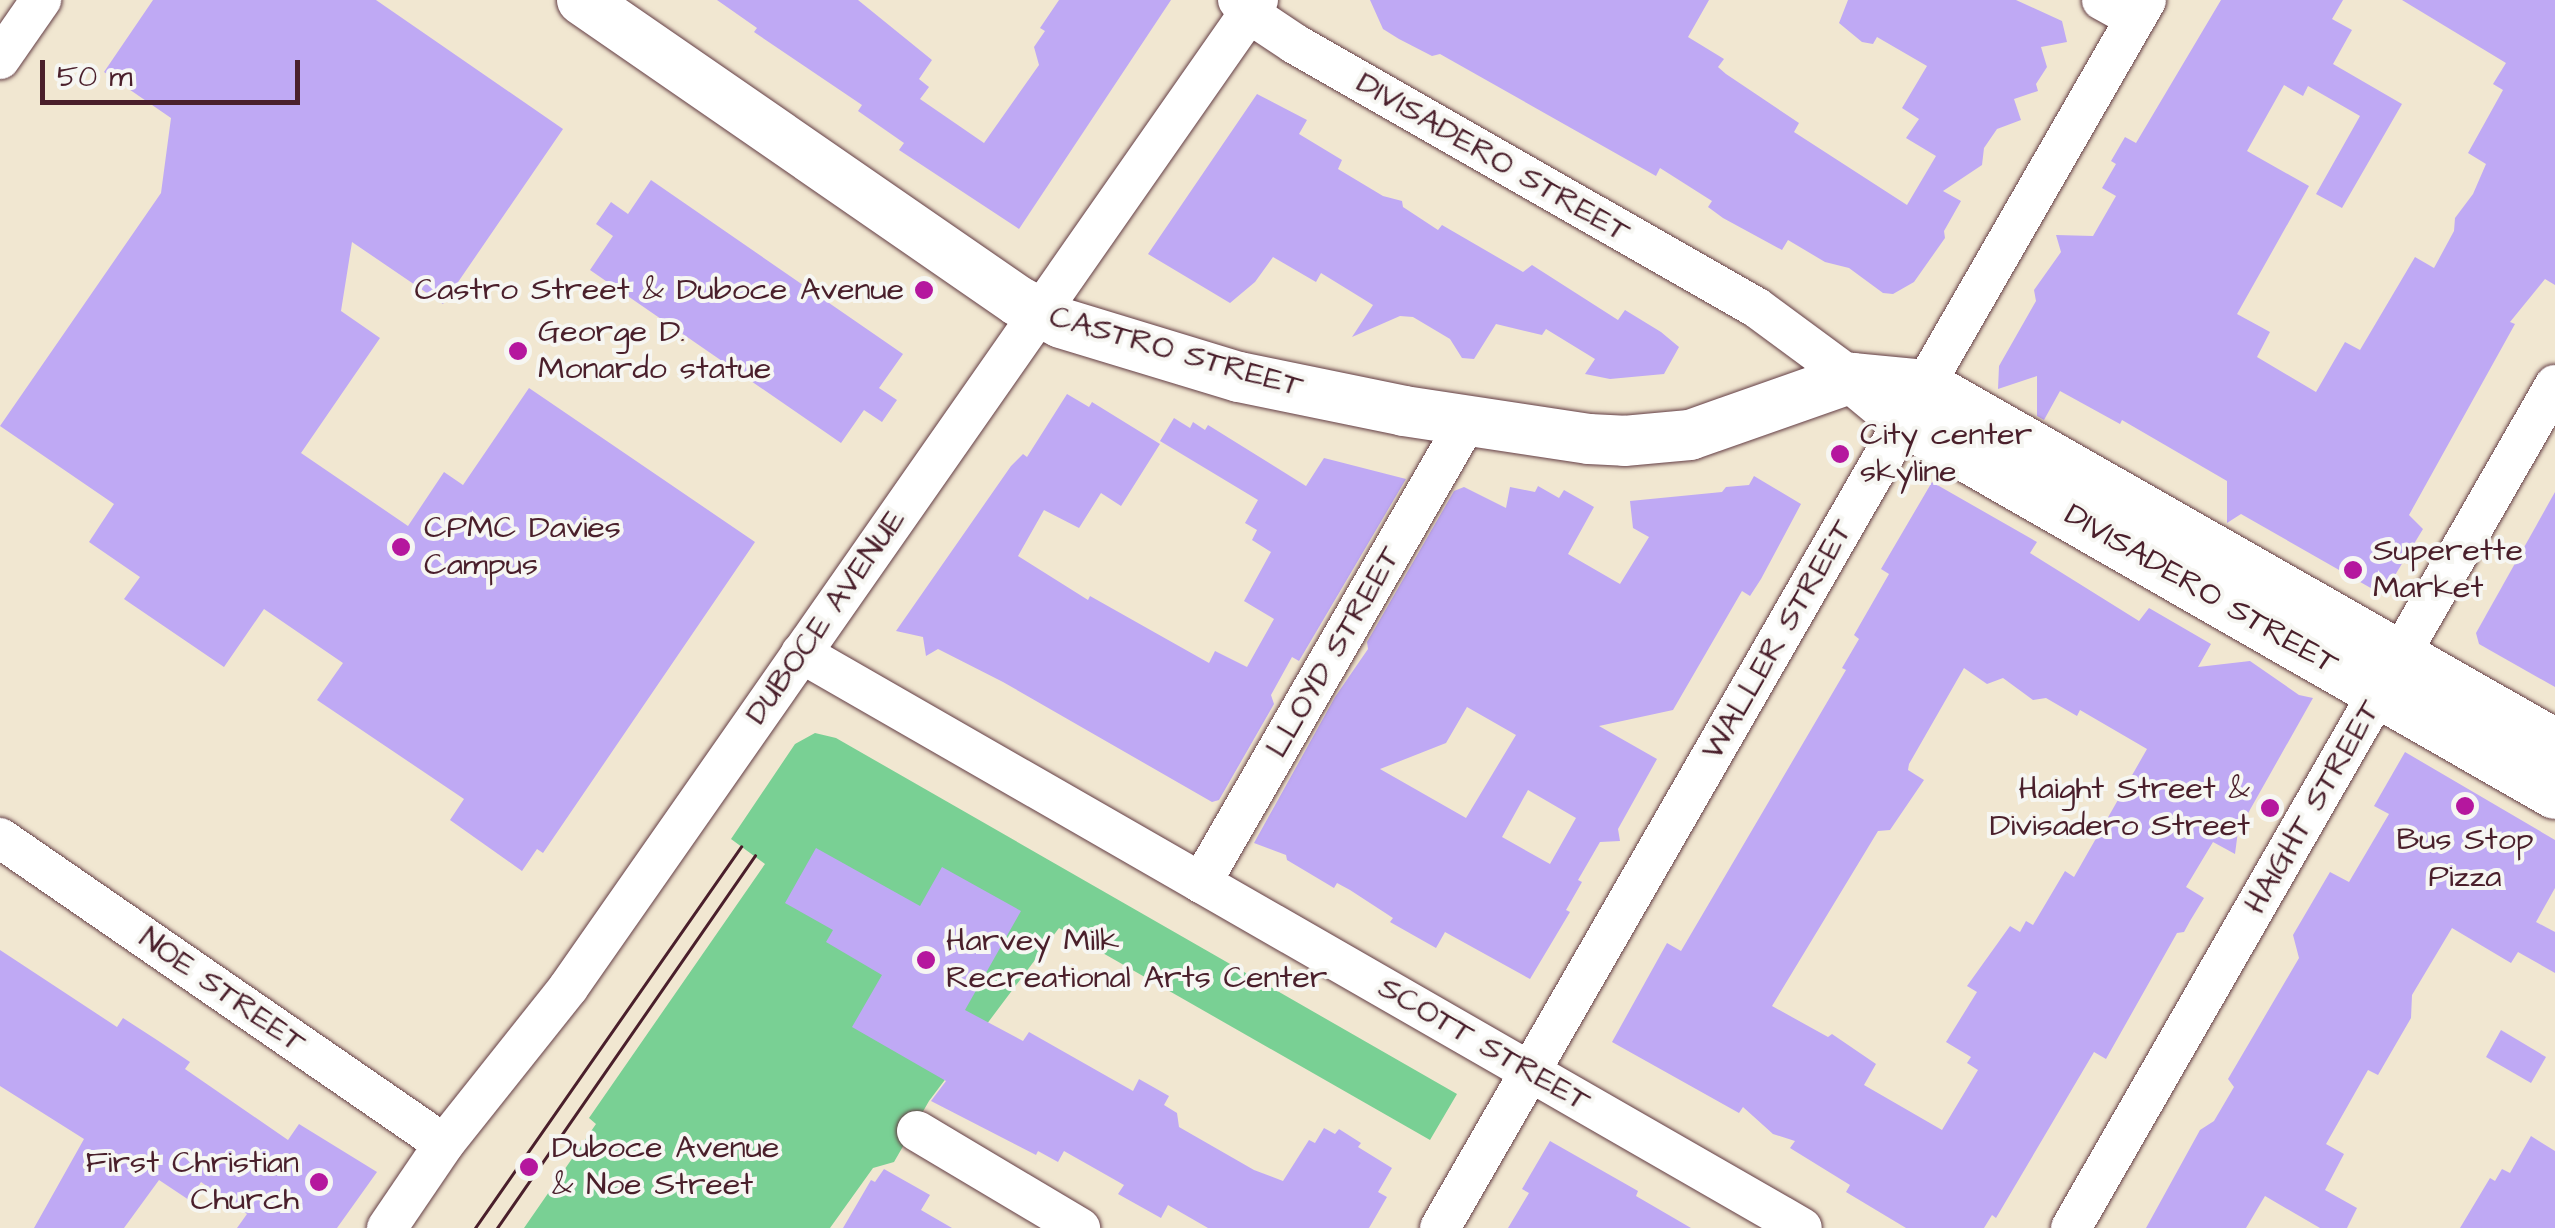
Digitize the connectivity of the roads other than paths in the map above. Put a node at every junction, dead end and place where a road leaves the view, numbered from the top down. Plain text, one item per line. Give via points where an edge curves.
1 (41, 0) edge
2 (582, 0) edge
3 (1248, 4) edge
4 (2128, 6) edge
5 (0, 59) edge
6 (1038, 312) junction
7 (1852, 378) junction
8 (2555, 386) edge
9 (1915, 403) junction
10 (1468, 421) junction
11 (801, 653) junction
12 (2389, 673) junction
13 (2555, 744) edge
14 (2555, 794) edge
15 (0, 838) edge
16 (1202, 883) junction
17 (1530, 1072) junction
18 (917, 1131) dead end
19 (444, 1144) junction
20 (387, 1228) edge
21 (1080, 1228) edge
22 (1440, 1228) edge
23 (1802, 1228) edge
24 (2071, 1228) edge

1 - 5 street
2 - 6 main road, CASTRO STREET
3 - 6 street, DUBOCE AVENUE
3 - 7 street, DIVISADERO STREET via 1757,308
4 - 9 street, WALLER STREET
6 - 10 main road, CASTRO STREET via 1238,376
6 - 11 street, DUBOCE AVENUE
7 - 9 main road, DIVISADERO STREET
7 - 10 main road, CASTRO STREET via 1720,426 1658,439 1589,439
8 - 12 street, HAIGHT STREET
9 - 12 main road, DIVISADERO STREET
9 - 17 street, WALLER STREET
10 - 16 street, LLOYD STREET
11 - 16 street, SCOTT STREET
11 - 19 street, DUBOCE AVENUE via 568,988
12 - 13 main road, DIVISADERO STREET
12 - 14 main road, DIVISADERO STREET
12 - 24 street, HAIGHT STREET
15 - 19 street, NOE STREET
16 - 17 street, SCOTT STREET
17 - 22 street, WALLER STREET
17 - 23 street, SCOTT STREET
18 - 21 street
19 - 20 street, DUBOCE AVENUE

